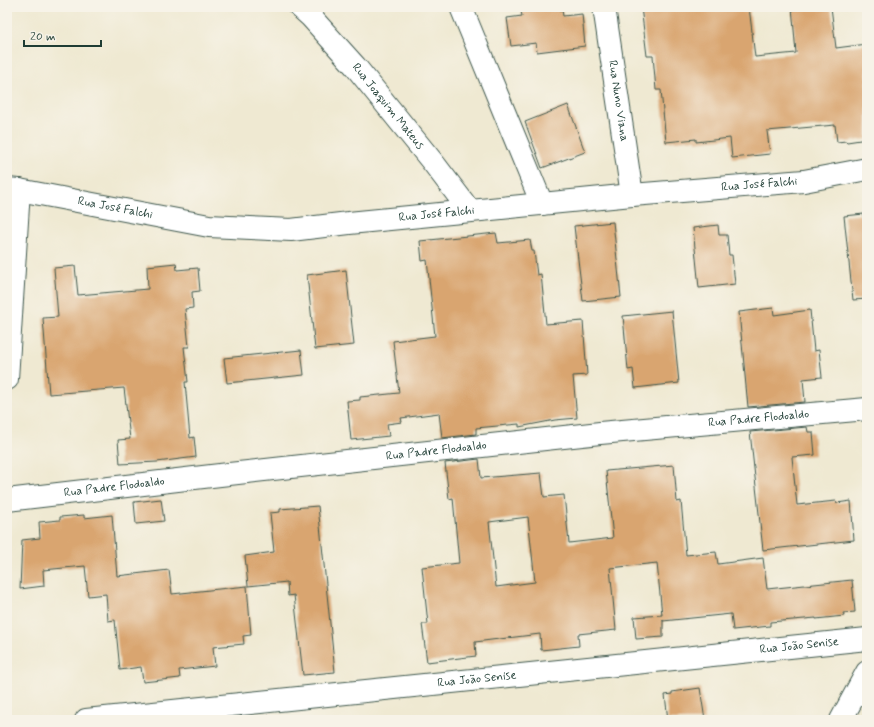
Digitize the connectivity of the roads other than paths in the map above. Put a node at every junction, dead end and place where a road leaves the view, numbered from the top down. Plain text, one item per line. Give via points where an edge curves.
1 (461, 7) edge
2 (604, 7) edge
3 (306, 10) edge
4 (867, 169) edge
5 (13, 190) edge
6 (632, 195) junction
7 (542, 204) junction
8 (470, 210) junction
9 (7, 379) edge
10 (867, 409) edge
11 (7, 500) edge
12 (867, 639) edge
13 (867, 672) edge
14 (86, 720) edge
15 (841, 720) edge

1 - 7 street
2 - 6 street, Rua Nuno Viana
3 - 8 street, Rua Joaquim Mateus via 355,66
4 - 6 street, Rua José Falchi via 804,181
5 - 8 street, Rua José Falchi via 209,226 283,230
5 - 9 street
6 - 7 street, Rua José Falchi
7 - 8 street, Rua José Falchi
10 - 11 street, Rua Padre Flodoaldo via 600,433
12 - 14 street, Rua João Senise
13 - 15 street

